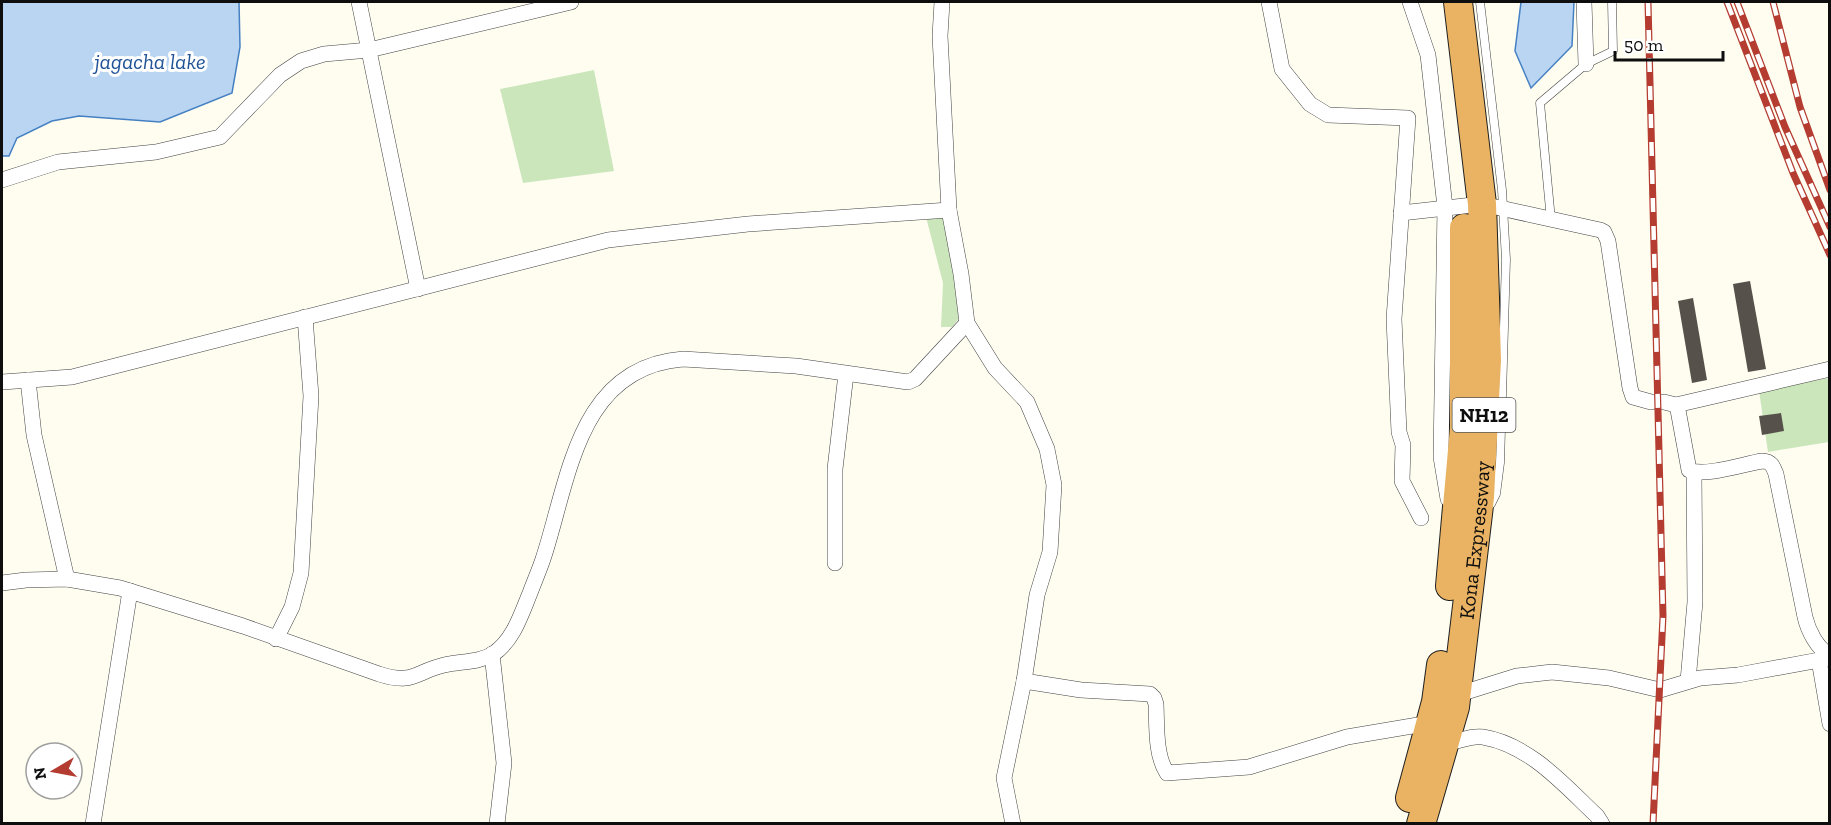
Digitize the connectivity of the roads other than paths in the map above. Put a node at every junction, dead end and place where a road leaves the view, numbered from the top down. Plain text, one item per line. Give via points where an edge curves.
1 (359, 2) edge
2 (571, 2) edge
3 (942, 2) edge
4 (1269, 2) edge
5 (1410, 2) edge
6 (1439, 2) edge
7 (1458, 2) edge
8 (1480, 2) edge
9 (1584, 2) edge
10 (1612, 2) edge
11 (369, 50) junction
12 (1586, 64) junction
13 (2, 180) edge
14 (1474, 207) junction
15 (949, 210) junction
16 (1401, 213) junction
17 (1551, 220) junction
18 (418, 289) junction
19 (304, 318) junction
20 (967, 323) junction
21 (1830, 369) edge
22 (846, 374) junction
23 (28, 380) junction
24 (2, 382) edge
25 (1664, 403) junction
26 (1694, 473) junction
27 (1421, 518) dead end
28 (1466, 537) junction
29 (835, 562) dead end
30 (68, 579) junction
31 (2, 583) edge
32 (130, 591) junction
33 (276, 639) junction
34 (492, 654) junction
35 (1826, 657) edge
36 (1024, 681) junction
37 (1688, 681) junction
38 (1445, 714) junction
39 (1830, 724) edge
40 (93, 824) edge
41 (497, 824) edge
42 (1012, 824) edge
43 (1404, 824) edge
44 (1421, 824) edge
45 (1602, 824) edge

1 - 11 street
2 - 11 street
3 - 15 street via 940,36
4 - 16 street via 1282,69 1310,104 1328,115 1408,118
5 - 14 street
6 - 14 highway, Kona Expressway / NH12
7 - 14 highway, Kona Expressway / NH12
8 - 14 lane via 1493,100
9 - 12 street
10 - 12 lane via 1613,51
11 - 13 street via 324,54 301,61 280,75 220,137 156,152 58,162
11 - 18 street
12 - 17 lane via 1540,103
14 - 16 street
14 - 17 street
14 - 28 highway, Kona Expressway / NH12 via 1464,428
14 - 28 lane via 1506,259 1496,494
15 - 18 street via 748,224 608,240
15 - 20 street
16 - 27 street via 1394,319 1402,481
17 - 25 street via 1605,232 1633,398
18 - 19 street
19 - 23 street via 72,377
19 - 33 street via 311,396 302,573 292,607
20 - 22 street via 908,382
20 - 36 street via 995,368 1027,402 1047,449 1054,485 1050,552 1037,595
21 - 25 street
22 - 29 street via 835,469
22 - 34 street via 796,366 683,358 664,360 628,377 607,394 577,443 543,559 524,608 509,639
23 - 24 street
23 - 30 street via 34,435
25 - 26 street via 1678,410 1687,466
26 - 35 street via 1762,461 1773,465 1808,627
26 - 37 street via 1695,602
28 - 38 highway, Kona Expressway / NH12
30 - 31 street
30 - 32 street
32 - 33 street
32 - 40 street
33 - 34 street via 401,680
34 - 41 street via 504,763
35 - 37 street
35 - 39 street
36 - 38 street via 1081,690 1150,694 1156,704 1162,765 1167,773 1249,767 1347,737
36 - 42 street via 1004,778
37 - 38 street via 1660,690 1609,678 1552,672 1517,676
38 - 43 highway, Kona Expressway / NH12
38 - 44 highway, Kona Expressway / NH12
38 - 45 street via 1481,737 1524,752 1552,773

